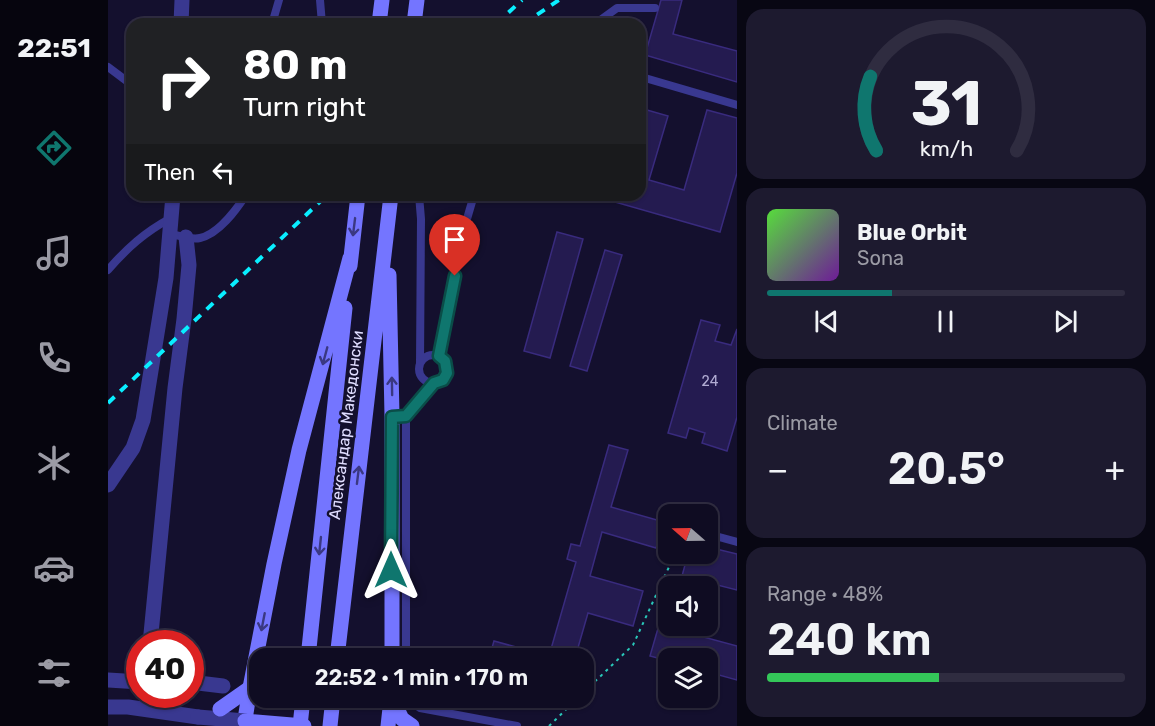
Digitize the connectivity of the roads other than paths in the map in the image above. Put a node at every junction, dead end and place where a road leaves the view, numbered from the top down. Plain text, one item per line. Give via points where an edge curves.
1 (182, 0) edge
2 (279, 0) edge
3 (320, 0) edge
4 (382, 0) edge
5 (417, 0) edge
6 (655, 8) dead end
7 (181, 18) edge
8 (274, 18) edge
9 (322, 18) edge
10 (380, 18) edge
11 (415, 18) edge
12 (603, 18) edge
13 (108, 67) edge
14 (646, 78) edge
15 (126, 80) edge
16 (736, 105) edge
17 (173, 201) edge
18 (242, 201) edge
19 (357, 201) edge
20 (390, 201) edge
21 (420, 201) edge
22 (472, 201) edge
23 (172, 217) junction
24 (388, 219) junction
25 (171, 234) junction
26 (186, 237) junction
27 (350, 258) junction
28 (108, 270) edge
29 (439, 356) junction
30 (420, 364) junction
31 (434, 383) junction
32 (399, 416) junction
33 (108, 485) edge
34 (718, 537) edge
35 (736, 542) edge
36 (151, 630) edge
37 (258, 648) edge
38 (309, 648) edge
39 (338, 648) edge
40 (392, 648) edge
41 (406, 648) edge
42 (108, 680) edge
43 (126, 681) edge
44 (204, 684) edge
45 (223, 686) joint
46 (249, 689) edge
47 (249, 695) edge
48 (108, 707) edge
49 (303, 708) edge
50 (332, 708) edge
51 (390, 708) edge
52 (396, 708) edge
53 (420, 708) edge
54 (198, 717) junction
55 (245, 723) edge
56 (219, 726) edge
57 (302, 726) edge
58 (330, 726) edge
59 (388, 726) edge
60 (412, 726) edge
61 (517, 726) edge

1 - 7 street
2 - 8 lane
3 - 9 lane
4 - 10 street
5 - 11 street
6 - 12 lane via 617,8
13 - 15 lane
14 - 16 lane
17 - 23 street
18 - 26 lane via 217,228 201,238
19 -> 27 street, Александар Македонски
20 - 24 street, Александар Македонски
21 - 30 lane
22 - 29 lane
23 - 25 street
23 - 28 lane via 139,237
32 -> 24 street
39 -> 24 street, Александар Македонски
25 - 26 lane
25 - 33 street via 142,420 133,448
26 - 36 street via 189,265
27 -> 37 street via 299,450
27 -> 38 street, Александар Македонски
29 - 30 lane via 426,357
29 - 31 lane via 445,361 447,373 443,380
30 - 31 lane via 423,379
31 - 32 lane
32 - 40 street via 391,570
32 - 41 lane
34 - 35 lane
42 - 43 street
44 - 45 street
45 - 56 lane
46 - 54 street, bridge via 220,709
47 - 55 street
48 - 54 street
49 - 57 street
50 - 58 street
51 - 59 street
52 - 60 street
53 - 61 lane
54 - 55 street, bridge
55 - 57 street, bridge

